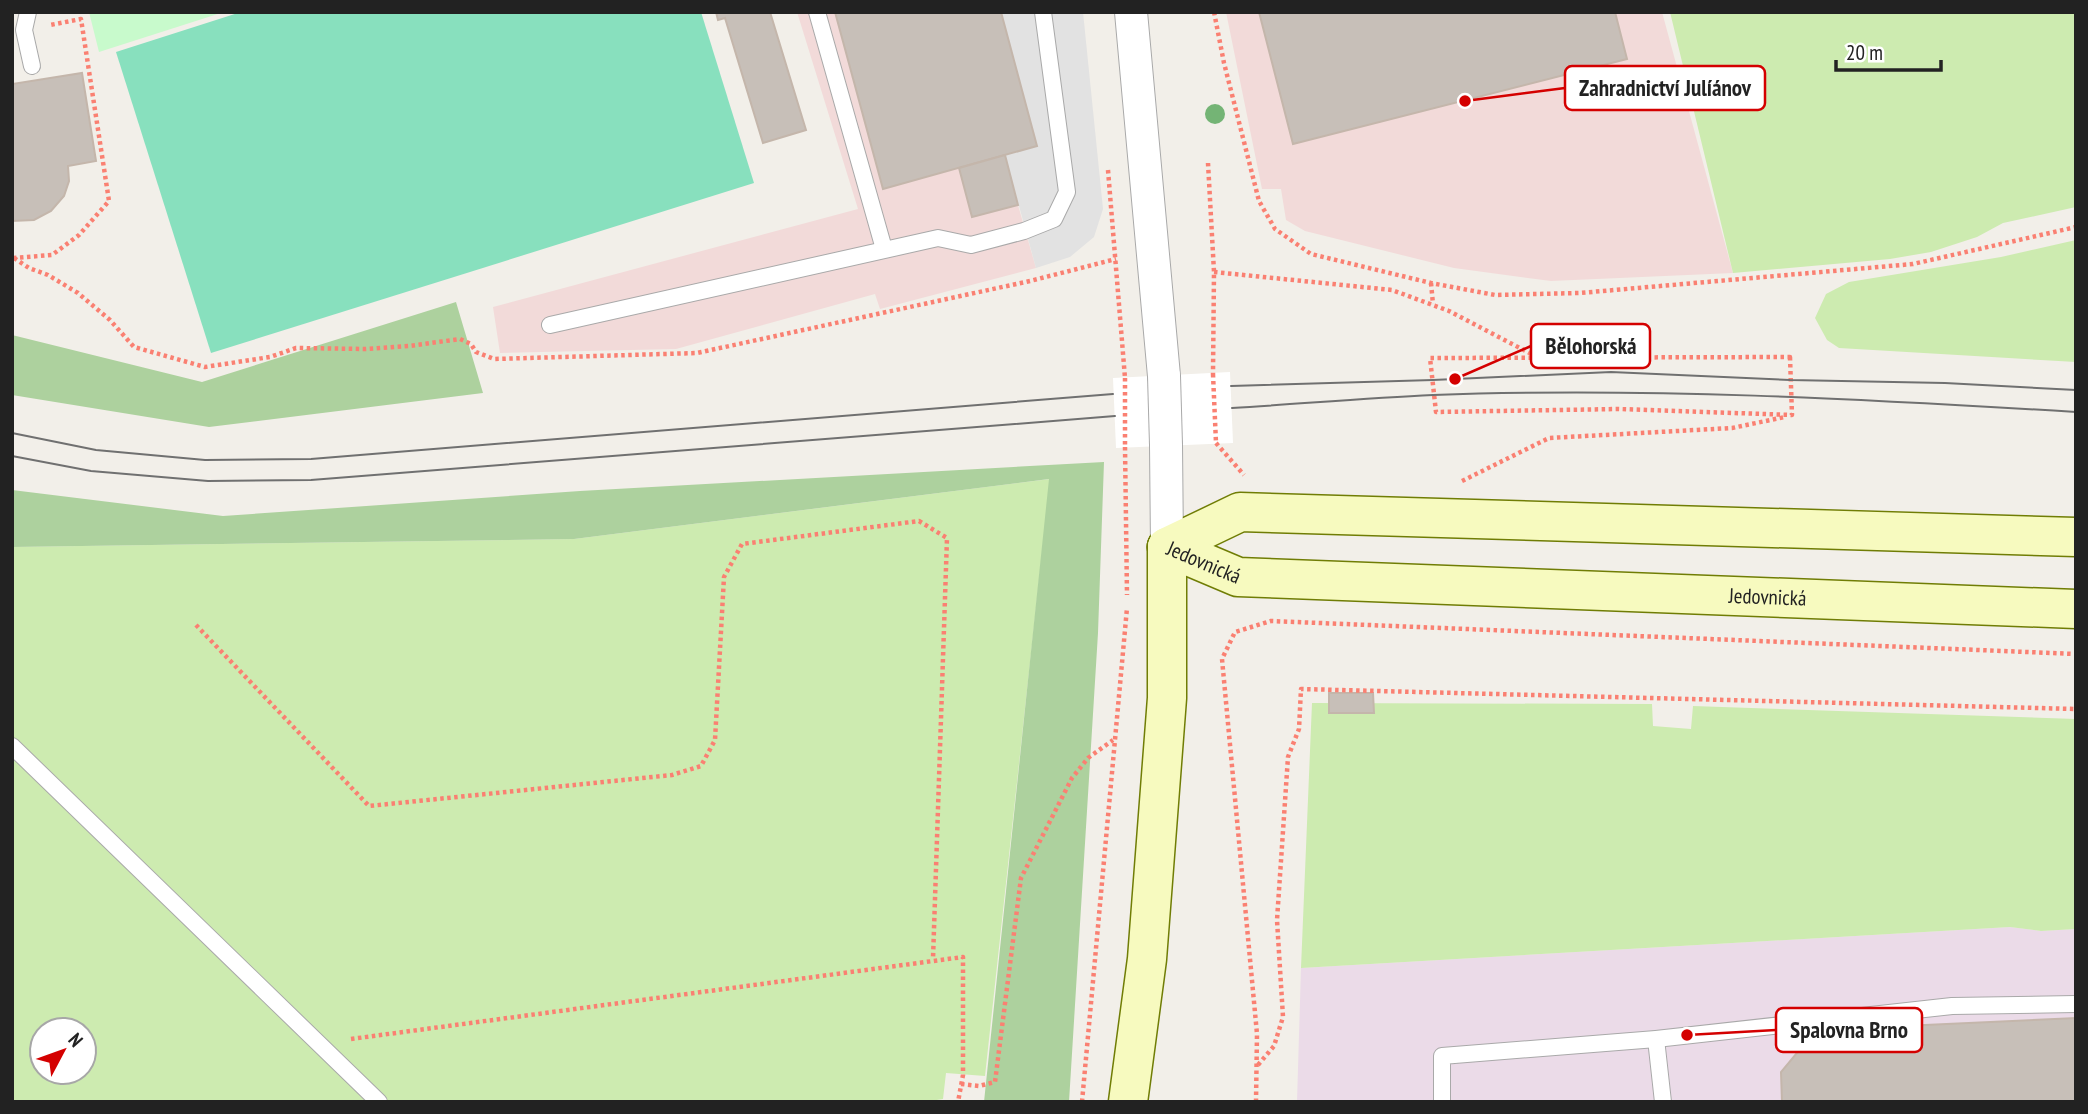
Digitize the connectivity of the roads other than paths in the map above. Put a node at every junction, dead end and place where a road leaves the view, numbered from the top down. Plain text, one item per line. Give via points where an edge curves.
1 (28, 12) edge
2 (817, 12) edge
3 (1043, 12) edge
4 (1132, 12) edge
5 (32, 66) dead end
6 (884, 250) junction
7 (550, 325) dead end
8 (2076, 537) edge
9 (1167, 547) junction
10 (2076, 610) edge
11 (12, 746) edge
12 (2076, 1004) edge
13 (1656, 1039) junction
14 (379, 1102) edge
15 (1128, 1102) edge
16 (1442, 1102) edge
17 (1663, 1102) edge

1 - 5 lane via 24,30
2 - 6 lane
3 - 6 lane via 1067,192 1054,219 971,245 938,238
4 - 9 street, bridge via 1164,376
6 - 7 lane
8 - 9 main road, Jedovnická via 1240,512
9 - 10 main road, Jedovnická via 1238,577
9 - 15 main road via 1167,698 1147,960
11 - 14 lane
12 - 13 lane via 1952,1006
13 - 16 lane via 1442,1056
13 - 17 lane

